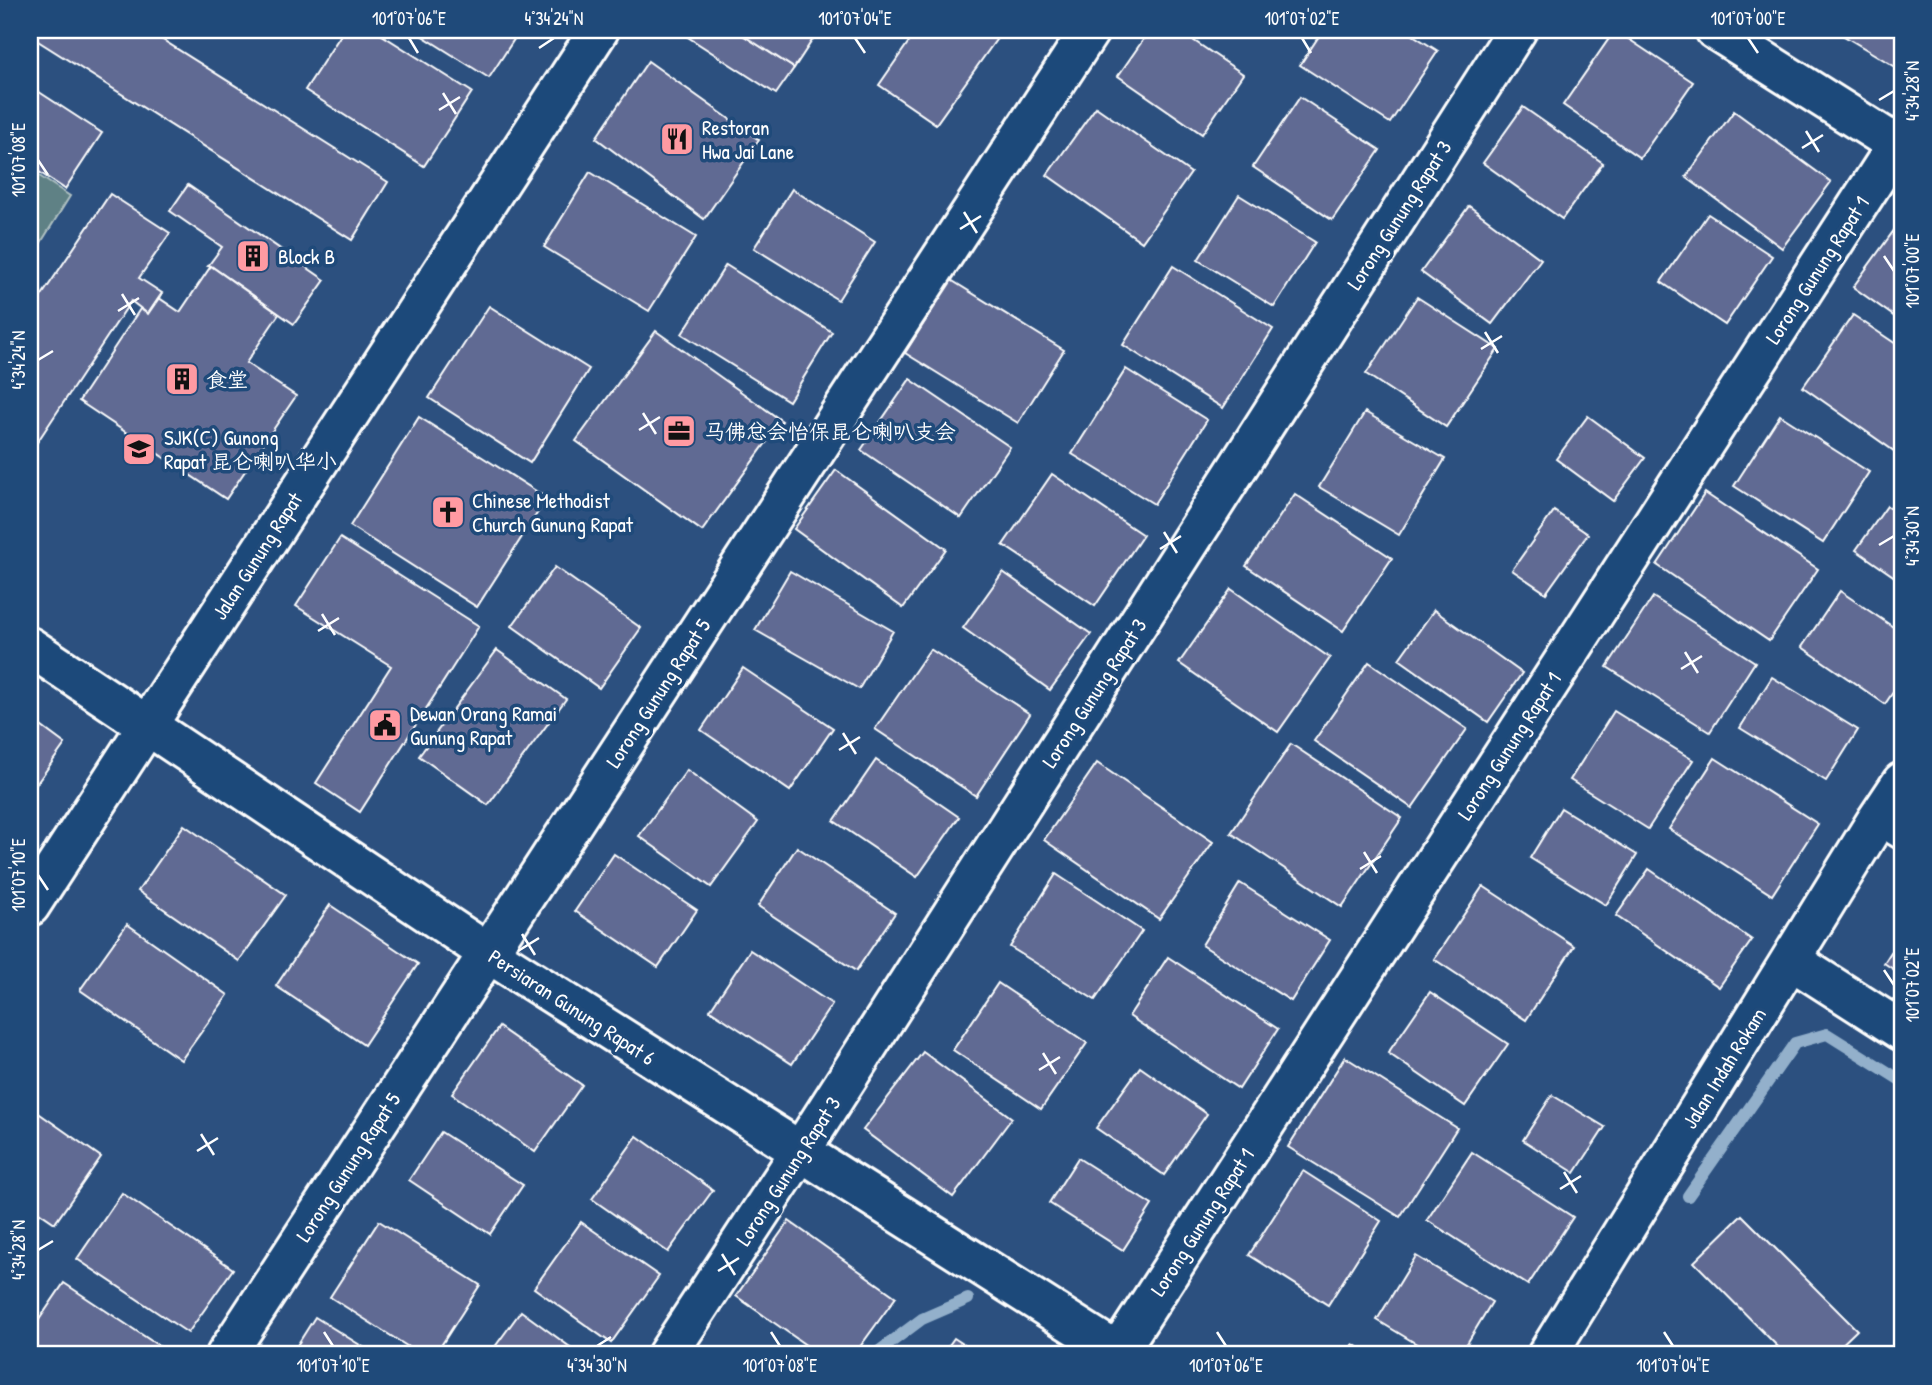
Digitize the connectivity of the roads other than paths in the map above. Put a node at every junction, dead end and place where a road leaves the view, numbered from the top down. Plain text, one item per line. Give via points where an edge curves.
1 (599, 30) edge
2 (1090, 30) edge
3 (1517, 30) edge
4 (1715, 30) edge
5 (1901, 143) edge
6 (30, 647) edge
7 (146, 725) junction
8 (1902, 782) edge
9 (1889, 829) edge
10 (30, 906) edge
11 (488, 953) junction
12 (1791, 960) junction
13 (1902, 1031) edge
14 (800, 1152) junction
15 (1558, 1350) edge
16 (1119, 1354) edge
17 (226, 1355) edge
18 (667, 1355) edge

1 - 7 street, Jalan Gunung Rapat
2 - 11 street, Lorong Gunung Rapat 5
3 - 14 street, Lorong Gunung Rapat 3
4 - 5 street
5 - 16 street, Lorong Gunung Rapat 1
6 - 7 street, Persiaran Gunung Rapat 6
7 - 10 street, Jalan Gunung Rapat
7 - 11 street, Persiaran Gunung Rapat 6
8 - 9 street, Jalan Indah Rokam
9 - 12 street, Jalan Indah Rokam
11 - 14 street, Persiaran Gunung Rapat 6
11 - 17 street, Lorong Gunung Rapat 5
12 - 13 street
12 - 15 street, Jalan Indah Rokam
14 - 16 street, Persiaran Gunung Rapat 6
14 - 18 street, Lorong Gunung Rapat 3

